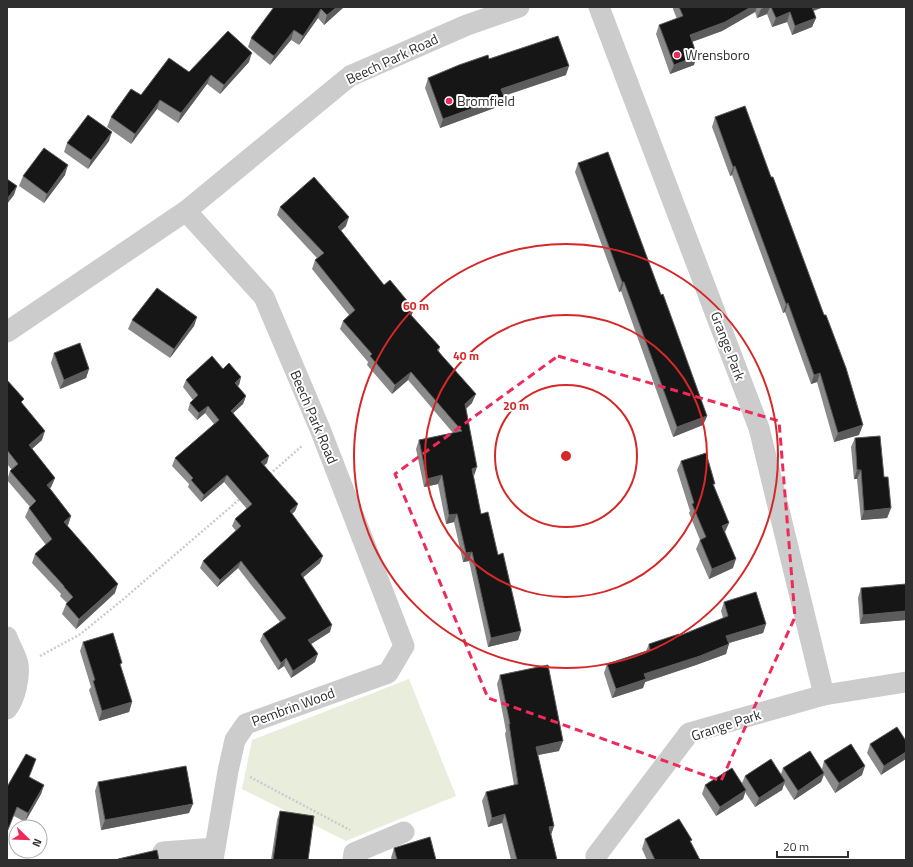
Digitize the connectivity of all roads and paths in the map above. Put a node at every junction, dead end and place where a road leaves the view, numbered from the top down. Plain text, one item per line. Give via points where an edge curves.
1 (519, 7) edge
2 (599, 7) edge
3 (186, 210) junction
4 (7, 332) edge
5 (320, 429) junction
6 (267, 477) edge
7 (243, 497) edge
8 (7, 637) edge
9 (404, 646) joint
10 (18, 664) junction
11 (906, 682) edge
12 (824, 695) junction
13 (7, 709) edge
14 (245, 774) dead end
15 (352, 832) dead end
16 (404, 832) dead end
17 (163, 852) dead end
18 (214, 854) edge
19 (353, 860) edge
20 (597, 860) edge

1 - 3 street, Beech Park Road via 467,26 350,76
2 - 12 street, Grange Park via 759,428
3 - 4 street, Beech Park Road
3 - 5 street, Beech Park Road via 264,297
5 - 6 path
5 - 9 street, Beech Park Road
7 - 10 path via 79,635 30,661
8 - 10 street
9 - 18 street, Pembrin Wood via 388,673 246,724 235,740
10 - 13 street via 17,687
11 - 12 street, Grange Park
12 - 20 street, Grange Park via 689,734 596,856
14 - 15 path
16 - 19 street via 354,853
17 - 18 street, Pembrin Wood

